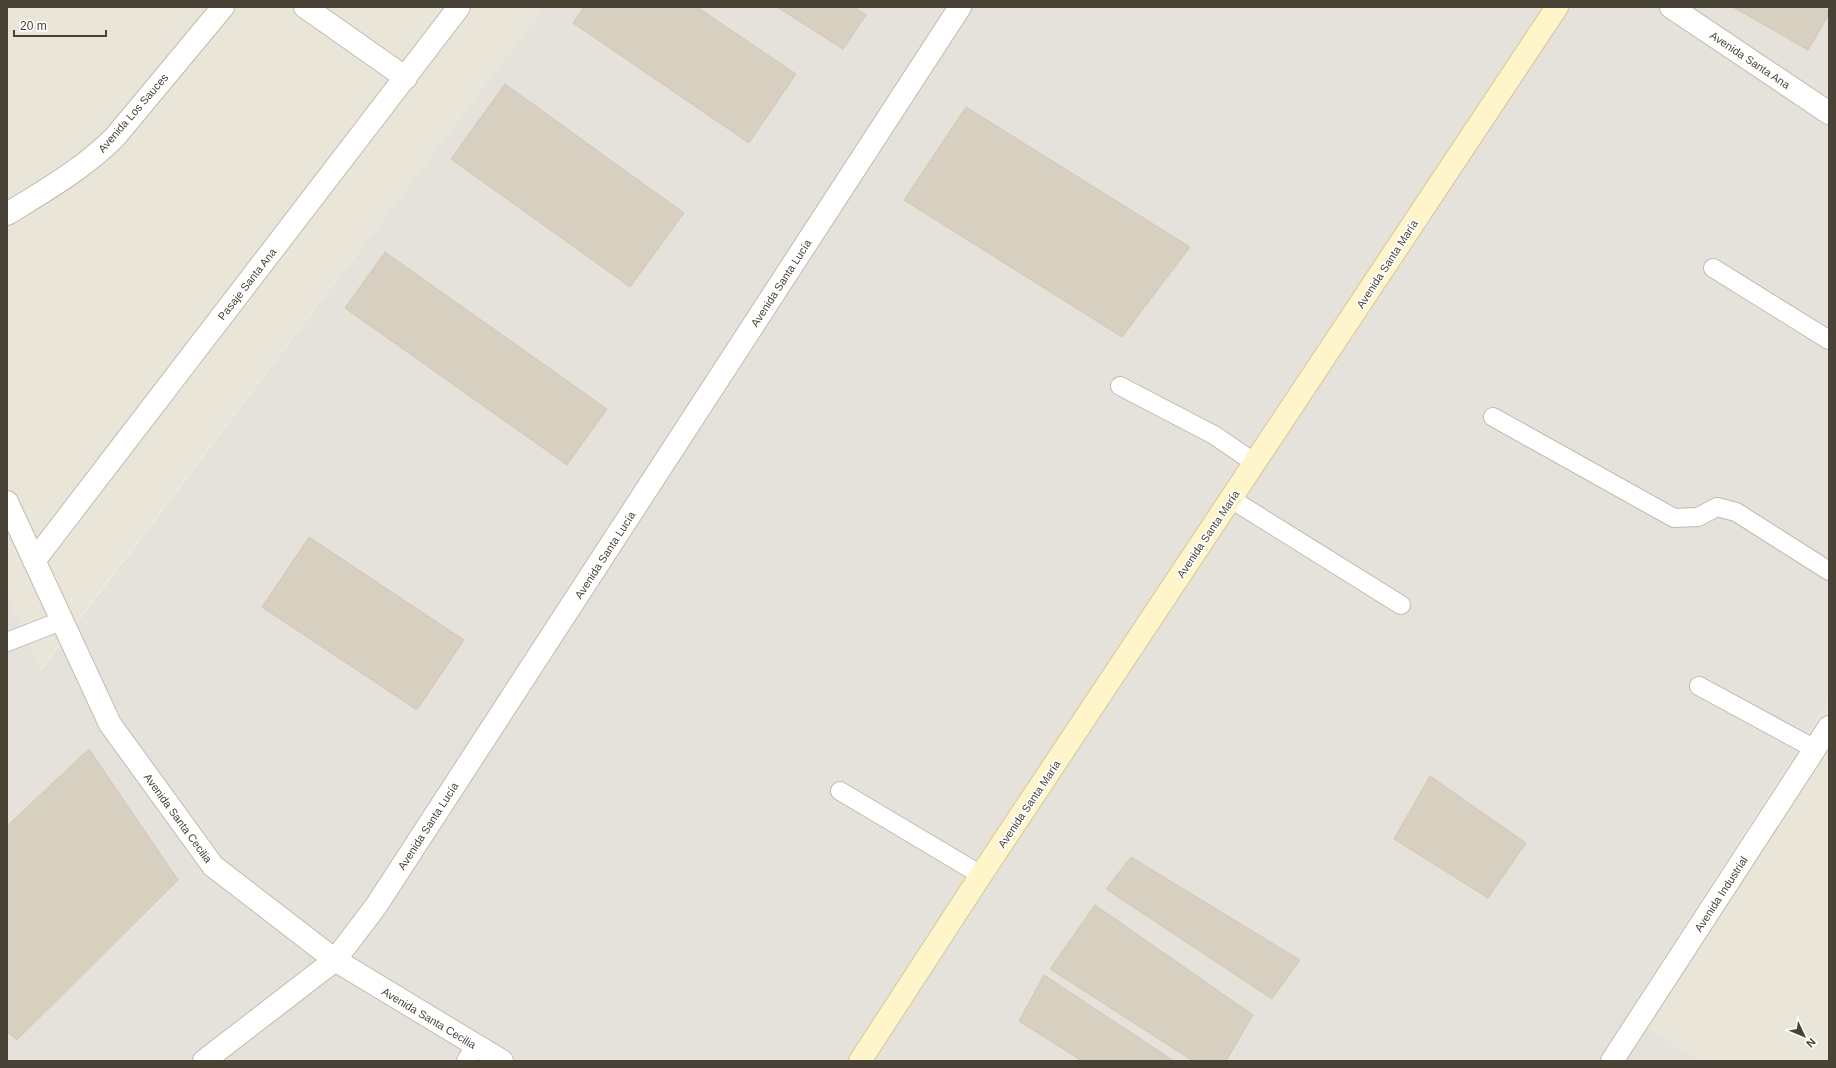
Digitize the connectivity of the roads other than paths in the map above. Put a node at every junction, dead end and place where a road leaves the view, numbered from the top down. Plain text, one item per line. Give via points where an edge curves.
1 (222, 7) edge
2 (305, 7) edge
3 (459, 7) edge
4 (960, 7) edge
5 (1557, 7) edge
6 (1671, 7) edge
7 (406, 78) junction
8 (1829, 112) edge
9 (7, 214) edge
10 (1713, 268) dead end
11 (1829, 340) edge
12 (1120, 386) dead end
13 (1493, 417) dead end
14 (1255, 462) junction
15 (1231, 500) junction
16 (7, 502) edge
17 (34, 561) junction
18 (1829, 571) edge
19 (1401, 605) dead end
20 (61, 621) junction
21 (7, 642) edge
22 (1699, 686) dead end
23 (1829, 727) edge
24 (1815, 749) junction
25 (840, 791) dead end
26 (981, 876) junction
27 (335, 960) junction
28 (470, 1053) edge
29 (208, 1060) edge
30 (502, 1061) edge
31 (860, 1061) edge
32 (1612, 1061) edge

1 - 9 street, Avenida Los Sauces via 115,137 96,156
2 - 7 street
3 - 7 street, Pasaje Santa Ana
4 - 27 street, Avenida Santa Lucía via 376,906
5 - 14 street, Avenida Santa María
6 - 8 street, Avenida Santa Ana
7 - 17 street, Pasaje Santa Ana
10 - 11 lane
12 - 14 lane via 1214,436
13 - 18 lane via 1674,518 1698,518 1717,507 1736,512
14 - 15 street, Avenida Santa María
15 - 19 lane
15 - 26 street, Avenida Santa María
16 - 17 street, Avenida Santa Cecilia
17 - 20 street, Avenida Santa Cecilia
20 - 21 lane
20 - 27 street, Avenida Santa Cecilia via 110,724 213,866
22 - 24 lane
23 - 24 street, Avenida Industrial
24 - 32 street, Avenida Industrial
25 - 26 lane
26 - 31 street, Avenida Santa María
27 - 28 street, Avenida Santa Cecilia
27 - 29 street, Avenida Santa Lucía
28 - 30 street, Avenida Santa Cecilia

